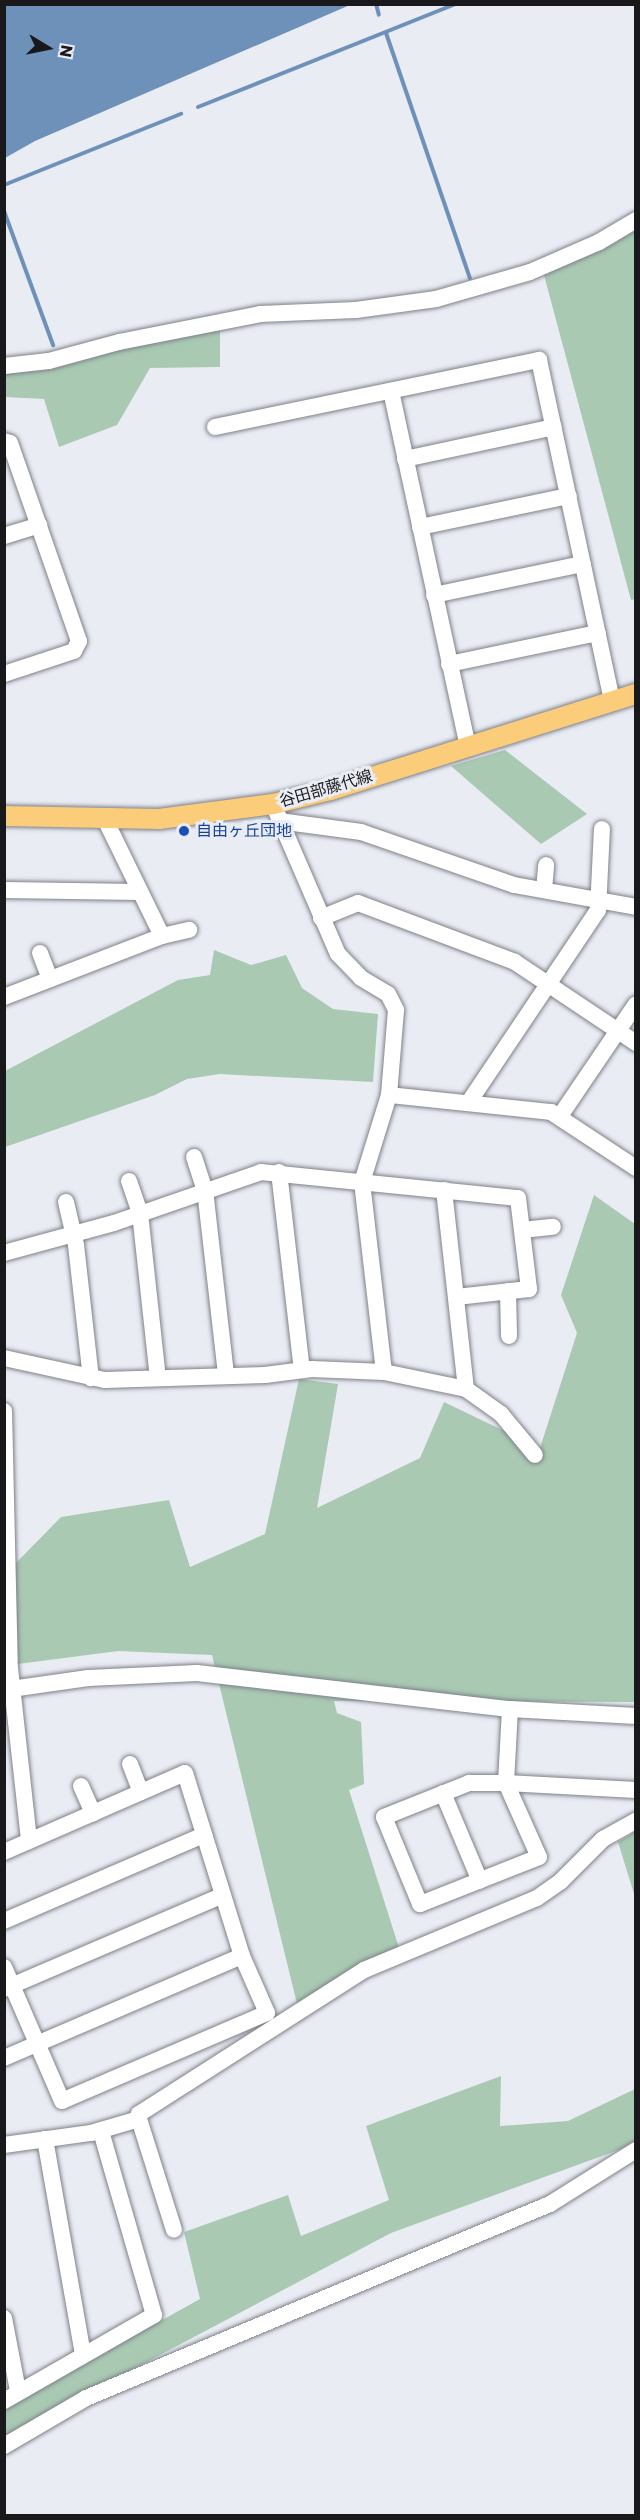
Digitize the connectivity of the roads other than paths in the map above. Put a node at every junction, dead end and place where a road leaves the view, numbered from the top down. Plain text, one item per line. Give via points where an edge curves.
1 (636, 220) edge
2 (4, 366) edge
3 (391, 392) junction
4 (214, 427) dead end
5 (554, 427) junction
6 (4, 441) edge
7 (405, 459) junction
8 (569, 496) junction
9 (39, 525) junction
10 (420, 527) junction
11 (4, 536) edge
12 (583, 564) junction
13 (434, 595) junction
14 (598, 633) junction
15 (449, 664) junction
16 (6, 670) edge
17 (636, 694) edge
18 (612, 700) junction
19 (466, 744) junction
20 (276, 813) junction
21 (4, 816) edge
22 (105, 819) junction
23 (602, 829) dead end
24 (546, 865) dead end
25 (4, 890) edge
26 (544, 890) junction
27 (139, 892) junction
28 (600, 901) junction
29 (636, 907) edge
30 (321, 918) junction
31 (189, 930) dead end
32 (162, 936) junction
33 (40, 953) dead end
34 (50, 980) junction
35 (548, 985) junction
36 (4, 998) edge
37 (636, 1004) edge
38 (617, 1031) junction
39 (636, 1043) edge
40 (389, 1095) junction
41 (469, 1102) junction
42 (560, 1116) junction
43 (194, 1156) dead end
44 (633, 1160) edge
45 (279, 1172) junction
46 (129, 1181) dead end
47 (362, 1182) junction
48 (205, 1190) junction
49 (444, 1190) junction
50 (66, 1202) dead end
51 (140, 1213) junction
52 (553, 1227) dead end
53 (522, 1230) junction
54 (74, 1232) junction
55 (4, 1253) edge
56 (508, 1291) junction
57 (456, 1297) junction
58 (509, 1335) dead end
59 (4, 1358) edge
60 (302, 1370) junction
61 (384, 1372) junction
62 (226, 1374) junction
63 (91, 1378) junction
64 (158, 1378) junction
65 (466, 1389) junction
66 (4, 1411) edge
67 (535, 1455) dead end
68 (5, 1527) edge
69 (8, 1689) edge
70 (510, 1709) junction
71 (636, 1716) edge
72 (130, 1764) dead end
73 (506, 1783) junction
74 (81, 1786) dead end
75 (636, 1790) edge
76 (141, 1792) junction
77 (443, 1793) junction
78 (93, 1813) junction
79 (636, 1821) edge
80 (204, 1835) junction
81 (29, 1841) junction
82 (4, 1852) edge
83 (480, 1881) junction
84 (223, 1895) junction
85 (4, 1921) edge
86 (242, 1956) junction
87 (4, 1967) edge
88 (9, 1988) edge
89 (38, 2043) junction
90 (4, 2058) edge
91 (139, 2119) junction
92 (101, 2131) junction
93 (45, 2139) junction
94 (4, 2145) edge
95 (636, 2150) edge
96 (174, 2230) dead end
97 (4, 2318) edge
98 (83, 2354) junction
99 (11, 2396) edge
100 (4, 2446) edge

1 - 2 street via 599,242 530,272 436,299 356,310 260,315 118,342 49,361
3 - 4 street
3 - 5 street via 539,360
3 - 7 street
5 - 7 street
5 - 8 street
6 - 9 street via 10,443
7 - 10 street
8 - 10 street
8 - 12 street
9 - 11 street
9 - 16 street via 79,641 74,651
10 - 13 street
12 - 13 street
12 - 14 street
13 - 15 street
14 - 15 street
14 - 18 street
15 - 19 street
17 - 18 main road, 谷田部藤代線
18 - 19 main road, 谷田部藤代線
19 - 20 main road, 谷田部藤代線
20 - 22 main road, 谷田部藤代線
20 - 26 street via 361,832 514,885
20 - 30 street
21 - 22 main road, 谷田部藤代線
22 - 27 street
23 - 28 street
24 - 26 street
25 - 27 street
26 - 28 street
27 - 32 street
28 - 29 street
28 - 35 street
30 - 35 street via 358,903 514,962
30 - 40 street via 349,968 385,990 394,1003
31 - 32 street
32 - 34 street
33 - 34 street
34 - 36 street
35 - 38 street
35 - 41 street
37 - 38 street
38 - 39 street
38 - 42 street
40 - 41 street
40 - 47 street
41 - 42 street
42 - 44 street
43 - 48 street
45 - 47 street
45 - 48 street via 261,1172
45 - 60 street
46 - 51 street
47 - 49 street
47 - 61 street
48 - 51 street
48 - 62 street
49 - 53 street via 518,1198
49 - 57 street
50 - 54 street
51 - 54 street
51 - 64 street
52 - 53 street
53 - 56 street via 529,1289
54 - 55 street
54 - 63 street
56 - 57 street
56 - 58 street
57 - 65 street
59 - 63 street
60 - 61 street
60 - 62 street via 265,1375
61 - 65 street
62 - 64 street
63 - 64 street
65 - 67 street via 501,1414
66 - 68 street
68 - 69 street
69 - 70 street via 98,1677 197,1673
69 - 81 street
70 - 71 street
70 - 73 street
72 - 76 street
73 - 75 street
73 - 77 street via 469,1783
73 - 83 street via 540,1857
74 - 78 street
76 - 78 street
76 - 80 street via 186,1773
77 - 83 street
77 - 83 street via 384,1817 420,1904
78 - 81 street
79 - 91 street via 603,1839 561,1881 537,1898 364,1970 139,2114
80 - 84 street
80 - 85 street
81 - 82 street
84 - 86 street
84 - 88 street
86 - 89 street
86 - 89 street via 267,2013 62,2101
87 - 88 street
88 - 89 street
89 - 90 street
91 - 92 street
91 - 96 street
92 - 93 street
92 - 98 street via 154,2315
93 - 94 street
93 - 98 street
95 - 100 street via 550,2204 227,2344 86,2398
97 - 99 street
98 - 99 street

